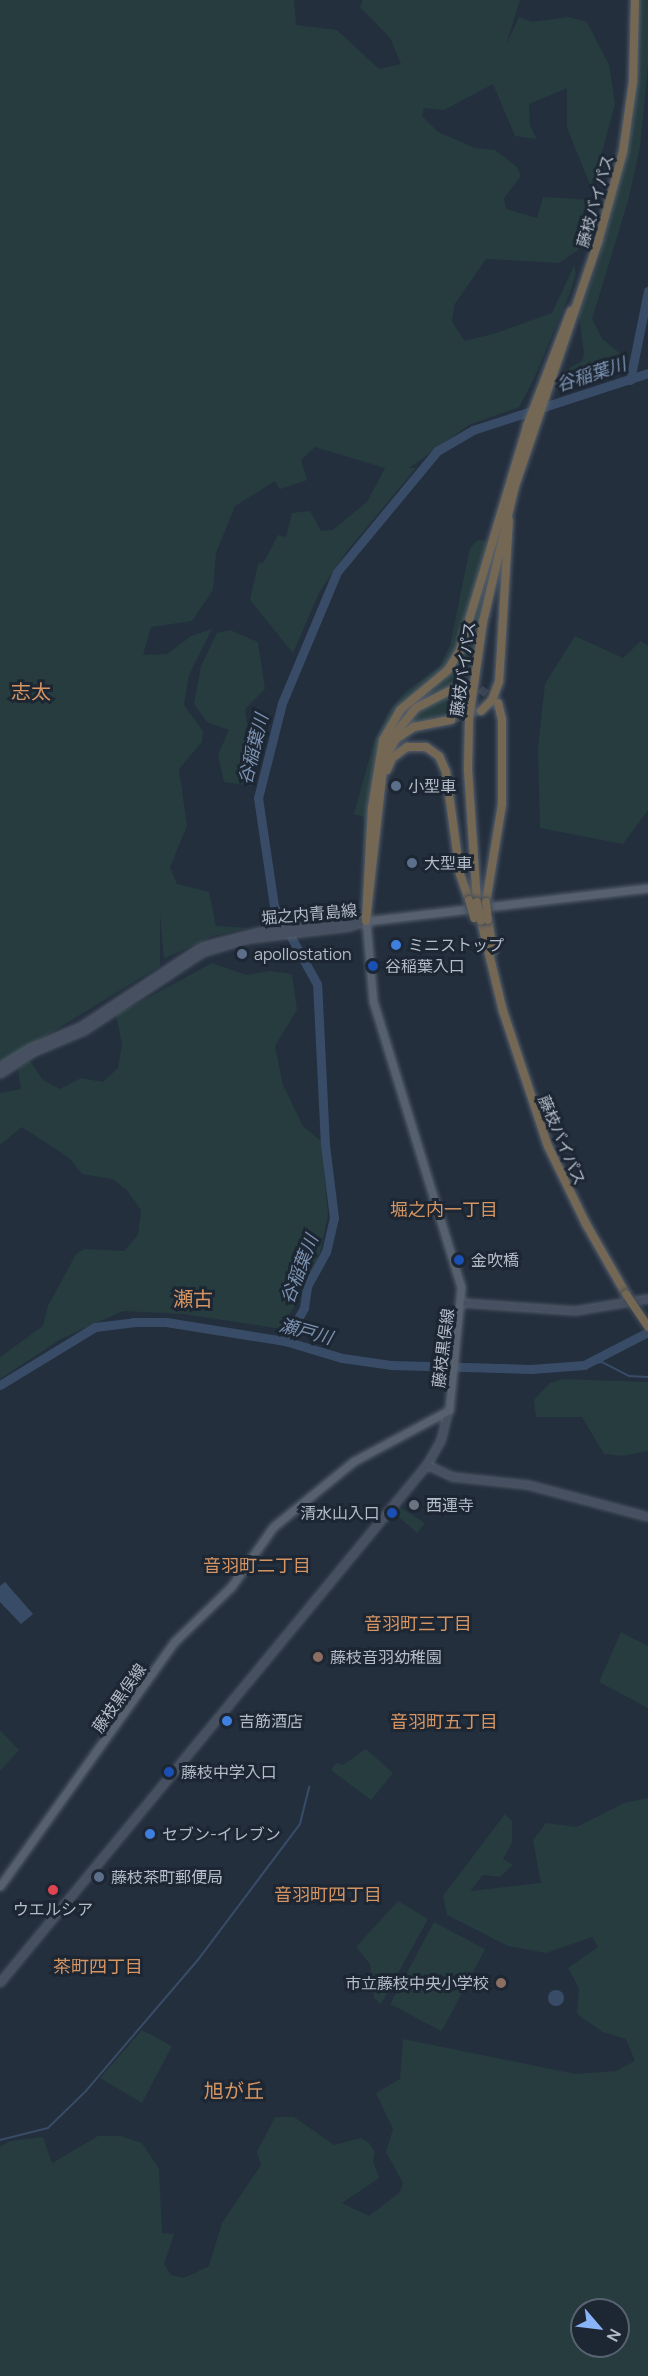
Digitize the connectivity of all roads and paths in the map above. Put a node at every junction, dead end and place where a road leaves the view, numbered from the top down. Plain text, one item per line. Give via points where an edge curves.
1 (634, 0) edge
2 (530, 427) junction
3 (515, 486) junction
4 (458, 687) tunnel mouth
5 (498, 703) dead end
6 (481, 711) tunnel mouth
7 (451, 720) tunnel mouth
8 (378, 761) junction
9 (379, 781) junction
10 (648, 888) edge
11 (477, 901) junction
12 (366, 921) junction
13 (279, 932) junction
14 (0, 1067) edge
15 (0, 1074) edge
16 (648, 1299) edge
17 (462, 1303) junction
18 (648, 1328) edge
19 (449, 1410) junction
20 (427, 1465) junction
21 (648, 1518) edge
22 (0, 1886) edge
23 (0, 1983) edge

1 - 2 highway, 藤枝バイパス via 628,119 589,271
2 - 3 highway, 藤枝バイパス
2 - 8 highway via 460,650 448,669 394,719
3 - 6 highway via 504,551 499,682 492,700
3 - 11 highway, 藤枝バイパス via 488,593 470,719 469,821
4 - 8 highway via 425,702 404,719
5 - 11 highway via 502,720 502,804
7 - 9 highway via 414,727 396,739
8 - 9 highway
9 - 11 highway via 392,758 407,747 426,747 439,756 446,772 460,874
9 - 12 highway
9 - 12 highway via 379,832
10 - 12 main road
11 - 18 highway, 藤枝バイパス, bridge via 503,1011 539,1123 571,1196
12 - 13 street, 堀之内青島線
12 - 17 main road, 藤枝黒俣線 via 373,1001 456,1263
13 - 14 street, 堀之内青島線 via 202,947 81,1027 31,1048
13 - 15 street, 堀之内青島線 via 204,952 84,1031 34,1052
16 - 17 street via 575,1311
17 - 19 main road, 藤枝黒俣線
19 - 20 street via 441,1441
19 - 22 main road, 藤枝黒俣線 via 354,1461 273,1527 235,1581 175,1641
20 - 21 street via 453,1477 528,1485
20 - 23 street

